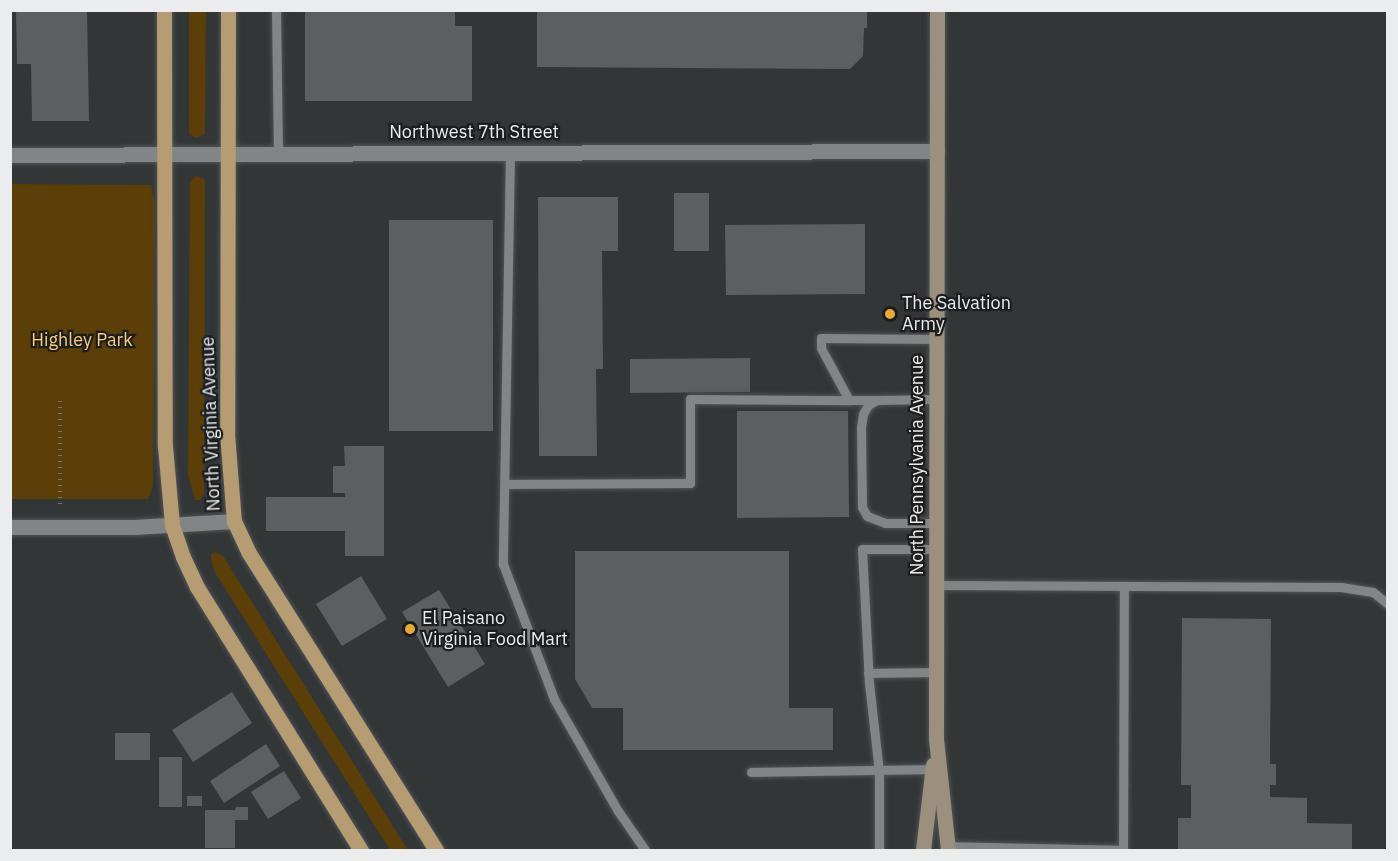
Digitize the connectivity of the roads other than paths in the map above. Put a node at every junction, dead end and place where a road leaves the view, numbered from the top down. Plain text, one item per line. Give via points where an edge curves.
1 (165, 10) edge
2 (228, 10) edge
3 (276, 10) edge
4 (937, 10) edge
5 (937, 151) junction
6 (510, 152) junction
7 (228, 153) junction
8 (278, 153) junction
9 (166, 154) junction
10 (10, 155) edge
11 (936, 339) junction
12 (936, 399) junction
13 (849, 400) junction
14 (877, 400) junction
15 (505, 484) junction
16 (234, 521) junction
17 (936, 523) junction
18 (172, 525) junction
19 (10, 527) edge
20 (936, 549) junction
21 (936, 585) junction
22 (1124, 587) junction
23 (1388, 604) edge
24 (936, 672) junction
25 (868, 673) junction
26 (936, 739) junction
27 (933, 769) junction
28 (751, 772) dead end
29 (879, 772) junction
30 (947, 848) edge
31 (361, 850) edge
32 (436, 850) edge
33 (645, 850) edge
34 (879, 850) edge
35 (923, 850) edge
36 (1122, 850) edge

1 - 9 main road
2 - 7 main road, North Virginia Avenue
3 - 8 lane
4 - 5 main road, North Pennsylvania Avenue
5 - 6 street, Northwest 7th Street
5 - 11 main road, North Pennsylvania Avenue
6 - 8 street, Northwest 7th Street
6 - 15 lane
7 - 8 street, Northwest 7th Street
7 - 9 street, Northwest 7th Street
7 - 16 main road, North Virginia Avenue via 227,433
9 - 10 street, Northwest 7th Street
9 - 18 main road via 165,446
11 - 12 main road, North Pennsylvania Avenue
11 - 13 lane via 821,338 821,348
12 - 14 lane
12 - 17 main road, North Pennsylvania Avenue
13 - 14 lane
13 - 15 lane via 690,399 690,483
14 - 17 lane via 868,405 862,421 862,507 874,521
15 - 33 lane via 503,564 554,699
16 - 18 street
16 - 32 main road, North Virginia Avenue via 249,553
17 - 20 main road, North Pennsylvania Avenue
18 - 19 street
18 - 31 main road via 197,587
20 - 21 main road, North Pennsylvania Avenue
20 - 25 lane via 862,549
21 - 22 lane
21 - 24 main road, North Pennsylvania Avenue
22 - 23 lane via 1361,589 1373,592
22 - 36 lane
24 - 25 lane
24 - 26 main road, North Pennsylvania Avenue
25 - 29 lane
26 - 27 main road, North Pennsylvania Avenue
26 - 30 main road, North Pennsylvania Avenue
27 - 29 lane
27 - 35 main road, North Pennsylvania Avenue
28 - 29 lane
29 - 34 lane
30 - 36 lane

